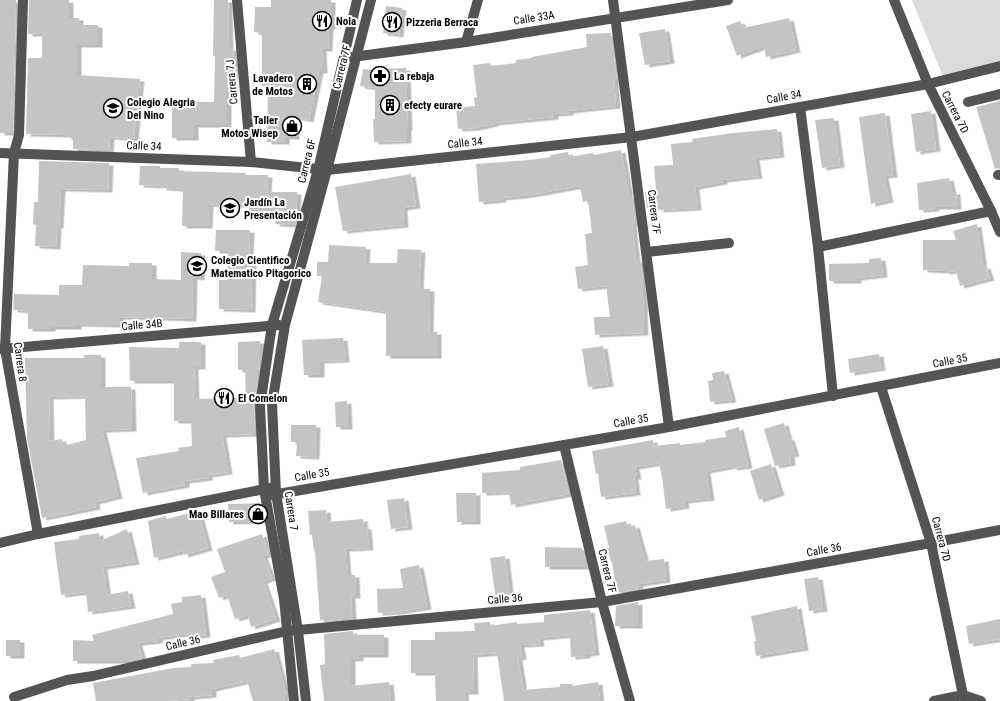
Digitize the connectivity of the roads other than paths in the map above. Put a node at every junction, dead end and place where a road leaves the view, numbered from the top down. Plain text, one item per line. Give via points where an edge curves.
1 (23, 0) edge
2 (238, 0) edge
3 (357, 0) edge
4 (371, 0) edge
5 (478, 0) edge
6 (613, 0) edge
7 (728, 0) edge
8 (894, 0) edge
9 (616, 17) junction
10 (466, 42) junction
11 (357, 57) junction
12 (344, 58) junction
13 (1000, 66) edge
14 (928, 84) junction
15 (1000, 94) edge
16 (968, 102) dead end
17 (800, 107) junction
18 (632, 137) junction
19 (0, 153) edge
20 (14, 153) junction
21 (251, 162) junction
22 (323, 170) junction
23 (991, 211) junction
24 (1000, 232) edge
25 (729, 242) dead end
26 (818, 247) junction
27 (647, 252) junction
28 (272, 325) junction
29 (286, 325) junction
30 (2, 349) edge
31 (1000, 364) edge
32 (881, 387) junction
33 (833, 396) junction
34 (669, 427) junction
35 (564, 445) junction
36 (270, 491) junction
37 (1000, 530) edge
38 (38, 534) junction
39 (0, 543) edge
40 (931, 543) junction
41 (602, 602) junction
42 (286, 631) junction
43 (298, 631) junction
44 (14, 698) dead end
45 (964, 698) edge
46 (294, 701) edge
47 (306, 701) edge
48 (630, 701) edge
49 (934, 701) edge
50 (981, 701) edge

1 - 20 street, Carrera 8 via 19,135
2 - 21 street, Carrera 7J
3 - 12 street, Carrera 6F
4 - 11 street, Carrera 7F
5 - 10 street
6 - 9 street, Carrera 7F
7 - 9 street, Calle 33A
8 - 14 street, Carrera 7D
9 - 10 street, Calle 33A
9 - 18 street, Carrera 7F
10 - 11 street, Calle 33A
11 - 12 street, Calle 33A
11 - 22 street, Carrera 7F
12 - 22 street, Carrera 6F
13 - 14 street
14 - 17 street, Calle 34
14 - 23 street, Carrera 7D
15 - 16 street
17 - 18 street, Calle 34
17 - 26 street
18 - 22 street, Calle 34
18 - 27 street, Carrera 7F
19 - 20 street, Calle 34
20 - 21 street, Calle 34
20 - 30 street, Carrera 8
21 - 22 street, Calle 34
22 - 28 street, Carrera 6F
22 - 29 street, Carrera 7F
23 - 24 street, Carrera 7D
23 - 26 street
25 - 27 street
26 - 33 street
27 - 34 street, Carrera 7F
28 - 29 street, Calle 34B
28 - 30 street, Calle 34B
28 - 36 street, Carrera 7 via 260,406
29 - 36 street, Carrera 7 via 272,404
30 - 38 street, Carrera 8
31 - 32 street, Calle 35
32 - 33 street, Calle 35
32 - 40 street, Carrera 7D
33 - 34 street, Calle 35
34 - 35 street, Calle 35
35 - 36 street, Calle 35
35 - 41 street, Carrera 7F
36 - 38 street, Calle 35
36 - 42 street, Carrera 7
36 - 43 street, Carrera 7
37 - 40 street, Calle 36
38 - 39 street, Calle 35
40 - 41 street, Calle 36
40 - 45 street, Carrera 7D
41 - 43 street, Calle 36
41 - 48 street, Carrera 7F
42 - 43 street, Calle 36
42 - 44 street, Calle 36 via 67,680
42 - 46 street, Carrera 7
43 - 47 street, Carrera 7
45 - 49 street
45 - 50 street

